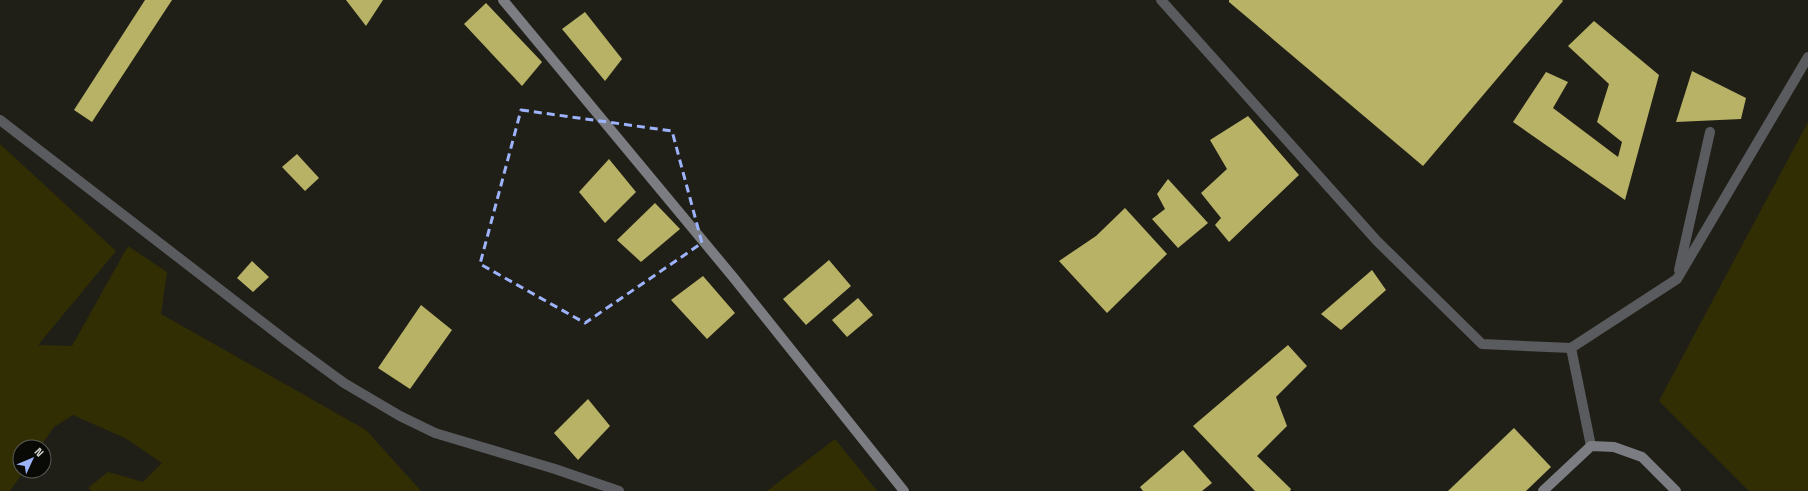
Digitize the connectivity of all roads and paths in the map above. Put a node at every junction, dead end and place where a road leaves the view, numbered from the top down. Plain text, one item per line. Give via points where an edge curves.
1 (503, 0) edge
2 (1161, 0) edge
3 (1808, 57) edge
4 (0, 120) edge
5 (1710, 132) dead end
6 (1678, 279) junction
7 (1571, 348) junction
8 (1591, 446) junction
9 (619, 491) edge
10 (904, 491) edge
11 (1543, 491) edge
12 (1676, 491) edge

1 - 10 street via 733,277
2 - 7 street via 1377,241 1482,344
3 - 6 street
4 - 9 street via 344,383 435,433
5 - 6 street
6 - 7 street
7 - 8 street
8 - 11 street
8 - 12 street via 1614,447 1642,457

